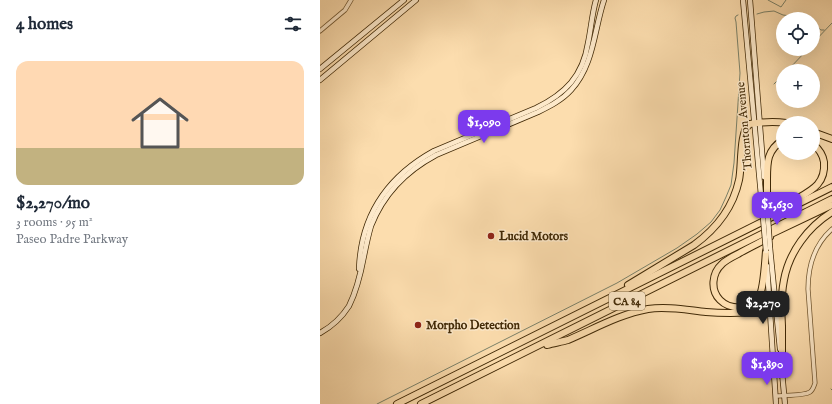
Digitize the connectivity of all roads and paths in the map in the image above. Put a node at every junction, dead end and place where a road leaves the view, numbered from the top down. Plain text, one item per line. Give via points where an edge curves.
1 (351, 0) edge
2 (404, 0) edge
3 (416, 0) edge
4 (596, 0) edge
5 (604, 0) edge
6 (743, 0) edge
7 (750, 0) edge
8 (320, 31) edge
9 (320, 69) edge
10 (320, 80) edge
11 (776, 121) edge
12 (757, 123) junction
13 (820, 135) edge
14 (832, 139) edge
15 (776, 145) edge
16 (820, 152) edge
17 (832, 187) edge
18 (832, 198) edge
19 (764, 205) junction
20 (832, 205) edge
21 (816, 212) junction
22 (832, 212) edge
23 (832, 229) edge
24 (718, 244) junction
25 (768, 250) junction
26 (358, 278) junction
27 (773, 310) junction
28 (582, 312) junction
29 (320, 333) edge
30 (547, 345) junction
31 (782, 375) junction
32 (784, 395) junction
33 (776, 396) junction
34 (397, 404) edge
35 (421, 404) edge
36 (429, 404) edge
37 (776, 404) edge
38 (785, 404) edge

1 - 8 street via 345,10
2 - 9 street
3 - 10 street
4 - 26 street via 586,55 568,86 549,102 427,155 398,176 373,211 366,226 359,257
5 - 26 street via 588,62 572,89 557,102 538,112 436,155 412,170 383,202 371,227
6 - 12 street, Thornton Avenue
7 - 12 street, Thornton Avenue
11 - 12 highway
12 - 19 street, Thornton Avenue
12 - 28 highway via 747,126 744,133 739,180 732,201 713,230 694,245
13 - 14 highway
15 - 19 highway via 768,158
16 - 24 highway via 824,166 816,187
17 - 24 highway, CA 84
18 - 35 highway, CA 84
19 - 25 street, Thornton Avenue, bridge
20 - 21 highway, CA 84
21 - 25 highway via 722,264 714,281 714,288 720,300 740,308 758,299
21 - 30 highway, CA 84
22 - 31 highway via 805,235 786,270 781,299
23 - 32 street via 820,242 814,254 808,277 815,383 810,392
24 - 28 highway, CA 84
25 - 27 street, Thornton Avenue
26 - 29 street via 355,290 341,317
27 - 30 highway via 723,313 649,309 623,316 566,340
27 - 31 street
27 - 33 street
28 - 34 highway, CA 84
30 - 36 highway, CA 84
31 - 32 street
32 - 33 street
32 - 38 street
33 - 37 street

